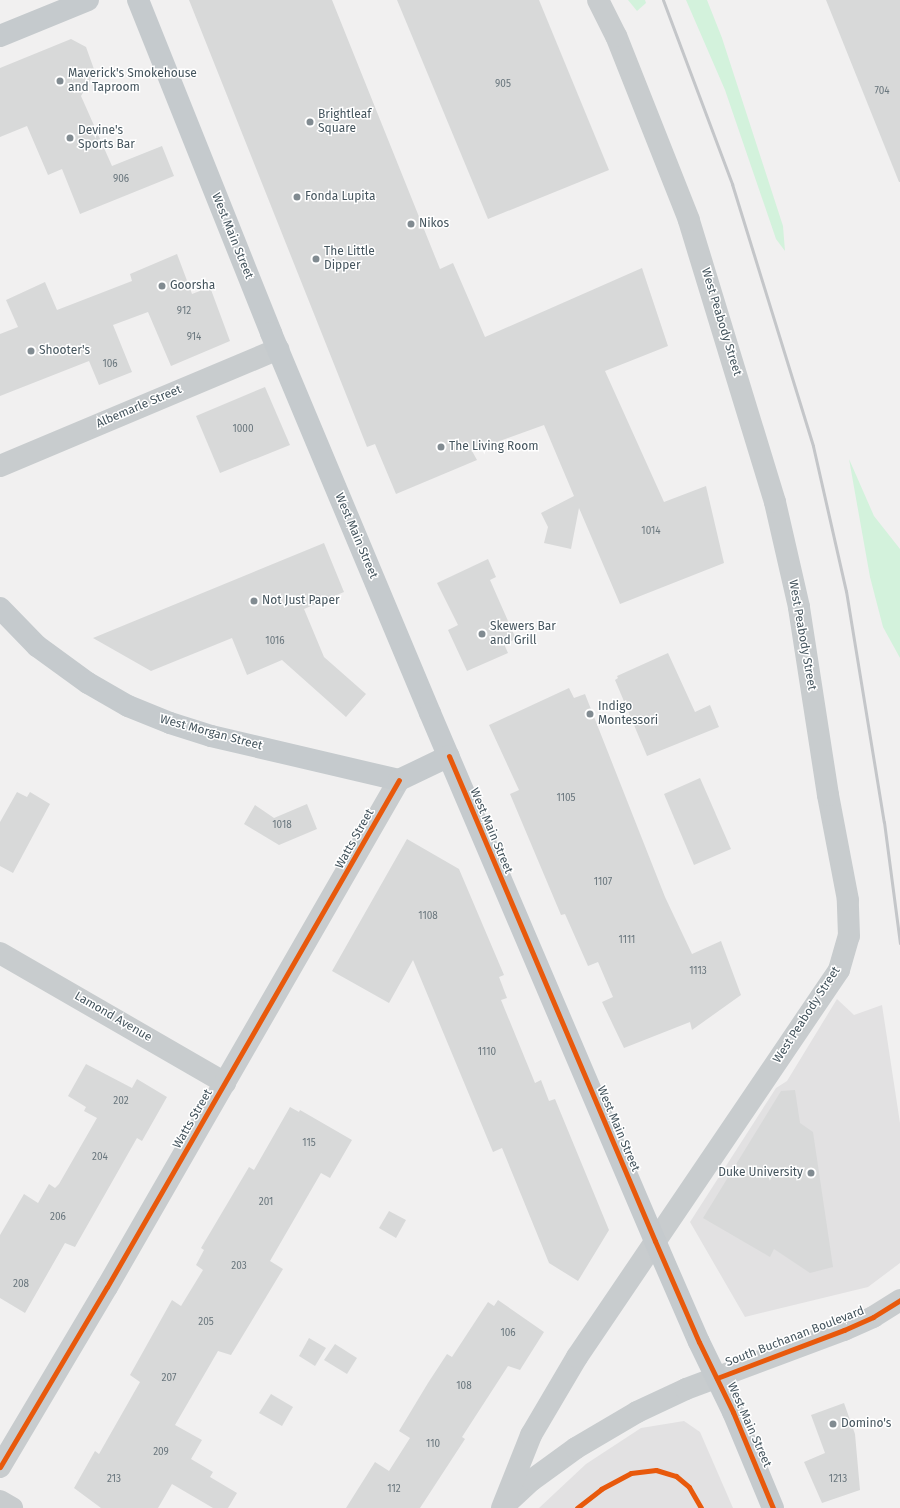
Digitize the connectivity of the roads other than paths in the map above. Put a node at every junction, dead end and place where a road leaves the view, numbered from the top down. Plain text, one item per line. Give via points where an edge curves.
1 (88, 0) edge
2 (138, 0) edge
3 (598, 0) edge
4 (0, 36) edge
5 (278, 349) junction
6 (0, 466) edge
7 (0, 608) edge
8 (449, 756) junction
9 (399, 780) junction
10 (0, 953) edge
11 (225, 1083) junction
12 (655, 1241) junction
13 (900, 1300) edge
14 (717, 1378) junction
15 (0, 1467) edge
16 (0, 1501) edge
17 (12, 1508) edge
18 (502, 1508) edge
19 (773, 1508) edge

1 - 4 main road
2 - 5 main road, West Main Street
3 - 12 street, West Peabody Street via 616,36 689,220 765,467 799,607 828,795 848,900 849,936 839,970
5 - 6 street, Albemarle Street
5 - 8 main road, West Main Street
7 - 9 main road, West Morgan Street via 37,646 64,667 88,683 151,716 211,736
8 - 9 main road
8 - 12 main road, West Main Street
9 - 11 street, Watts Street
10 - 11 street, Lamond Avenue
11 - 15 street, Watts Street
12 - 14 main road, West Main Street
12 - 18 street, West Peabody Street via 577,1357 531,1435
13 - 14 street, South Buchanan Boulevard via 873,1317 844,1330
14 - 18 street, South Buchanan Boulevard via 658,1402 606,1428 549,1467
14 - 19 main road, West Main Street
16 - 17 street

